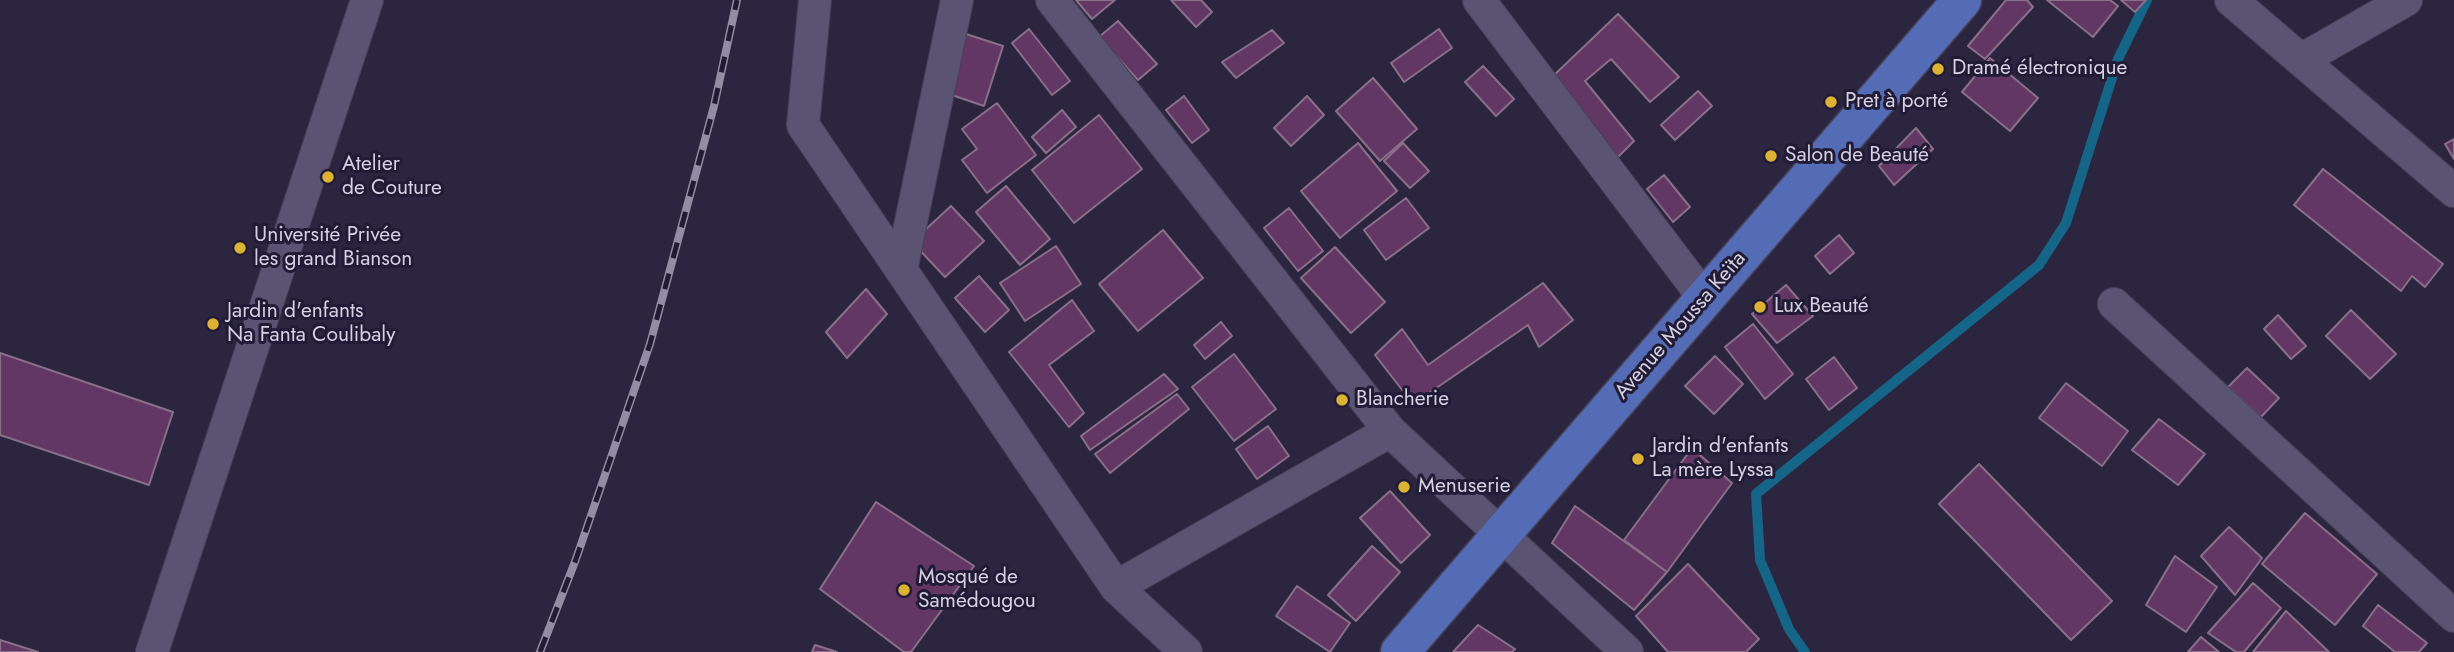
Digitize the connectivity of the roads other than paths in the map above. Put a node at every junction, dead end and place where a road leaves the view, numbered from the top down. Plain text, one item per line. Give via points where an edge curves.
1 (367, 0) edge
2 (815, 0) edge
3 (957, 0) edge
4 (1052, 0) edge
5 (1479, 0) edge
6 (1962, 0) edge
7 (2231, 0) edge
8 (2406, 0) edge
9 (2301, 60) junction
10 (2454, 191) edge
11 (901, 270) junction
12 (1705, 299) junction
13 (2114, 304) dead end
14 (1390, 431) junction
15 (1500, 536) junction
16 (1116, 587) junction
17 (2454, 616) edge
18 (152, 652) edge
19 (1186, 652) edge
20 (1400, 652) edge
21 (1627, 652) edge

1 - 18 street
2 - 11 street via 803,125
3 - 11 street
4 - 14 street
5 - 12 street
6 - 12 main road, Avenue Moussa Keïta
7 - 9 street
8 - 9 street
9 - 10 street
11 - 16 street
12 - 15 main road, Avenue Moussa Keïta
13 - 17 street
14 - 15 street
14 - 16 street
15 - 20 main road, Avenue Moussa Keïta
15 - 21 street
16 - 19 street

